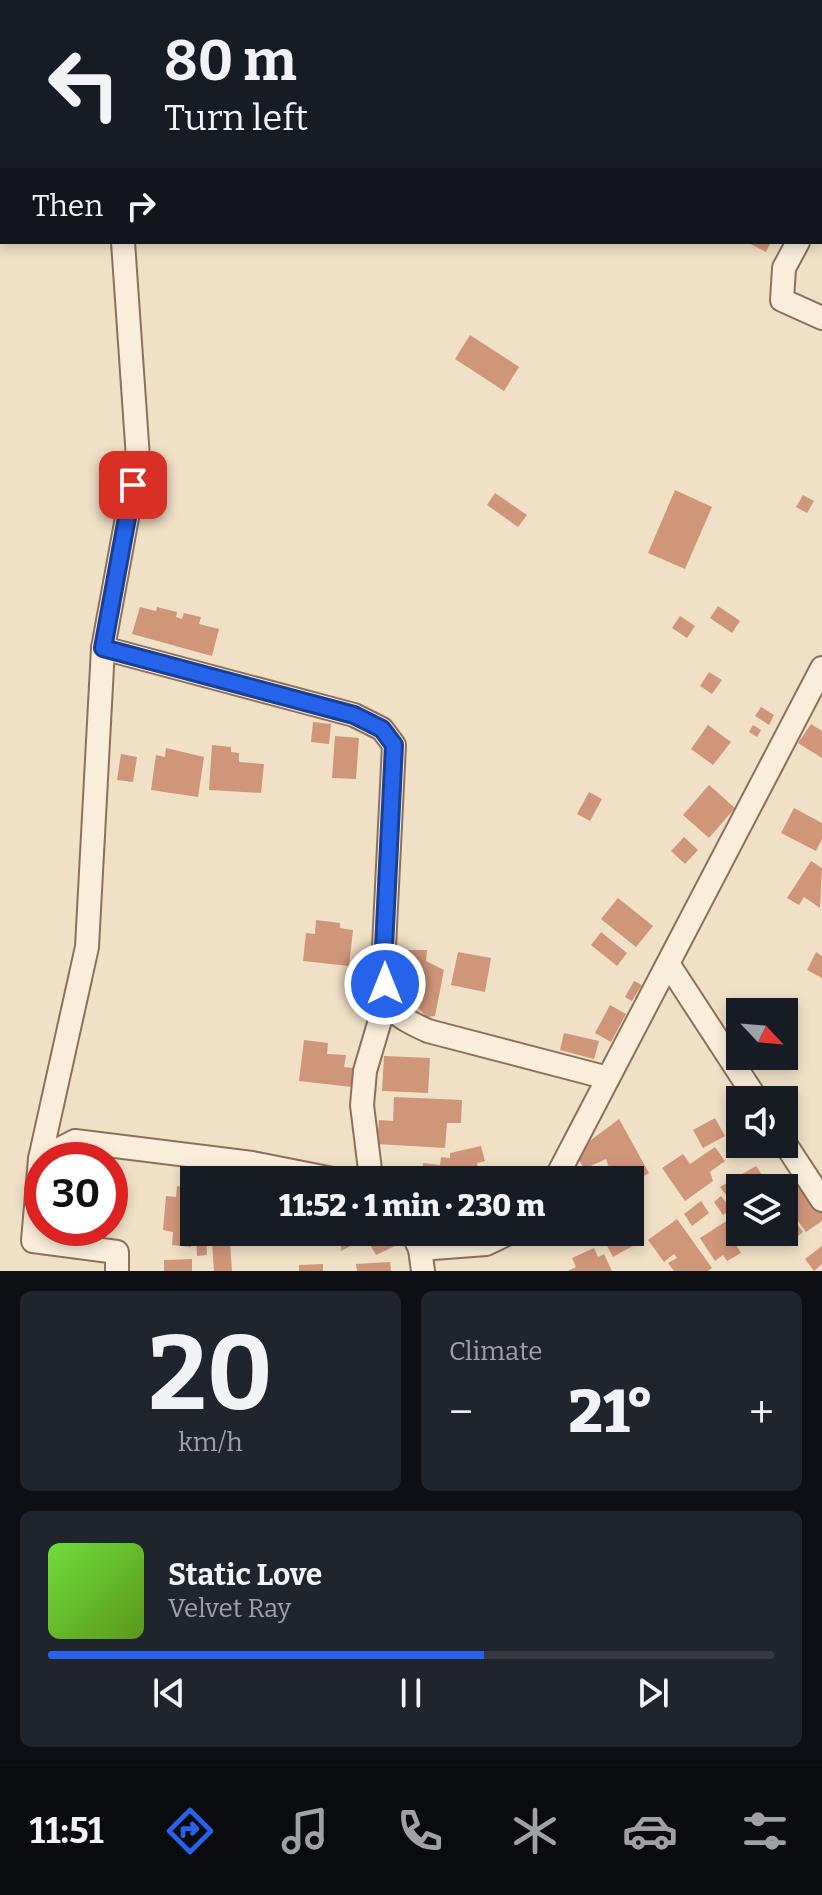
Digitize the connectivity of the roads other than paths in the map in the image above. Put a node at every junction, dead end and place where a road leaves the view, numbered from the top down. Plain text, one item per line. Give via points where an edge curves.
1 (123, 244) edge
2 (797, 244) edge
3 (822, 318) edge
4 (103, 648) junction
5 (822, 668) edge
6 (669, 965) junction
7 (386, 1000) junction
8 (608, 1078) junction
9 (748, 1086) edge
10 (44, 1142) edge
11 (128, 1148) edge
12 (794, 1158) edge
13 (267, 1166) edge
14 (370, 1166) edge
15 (562, 1166) edge
16 (822, 1200) edge
17 (71, 1246) edge
18 (467, 1246) edge
19 (418, 1251) edge
20 (117, 1271) edge

1 - 4 street via 138,458
2 - 3 street via 784,268 782,300
4 - 7 street via 354,715 382,729 394,745 383,967
4 - 10 street via 87,947
5 - 6 street
6 - 8 street
6 - 9 street
7 - 8 street via 403,1019 428,1031
7 - 14 street via 365,1071 362,1105
8 - 15 street
11 - 13 street
12 - 16 street
17 - 20 street via 117,1252
18 - 19 street

